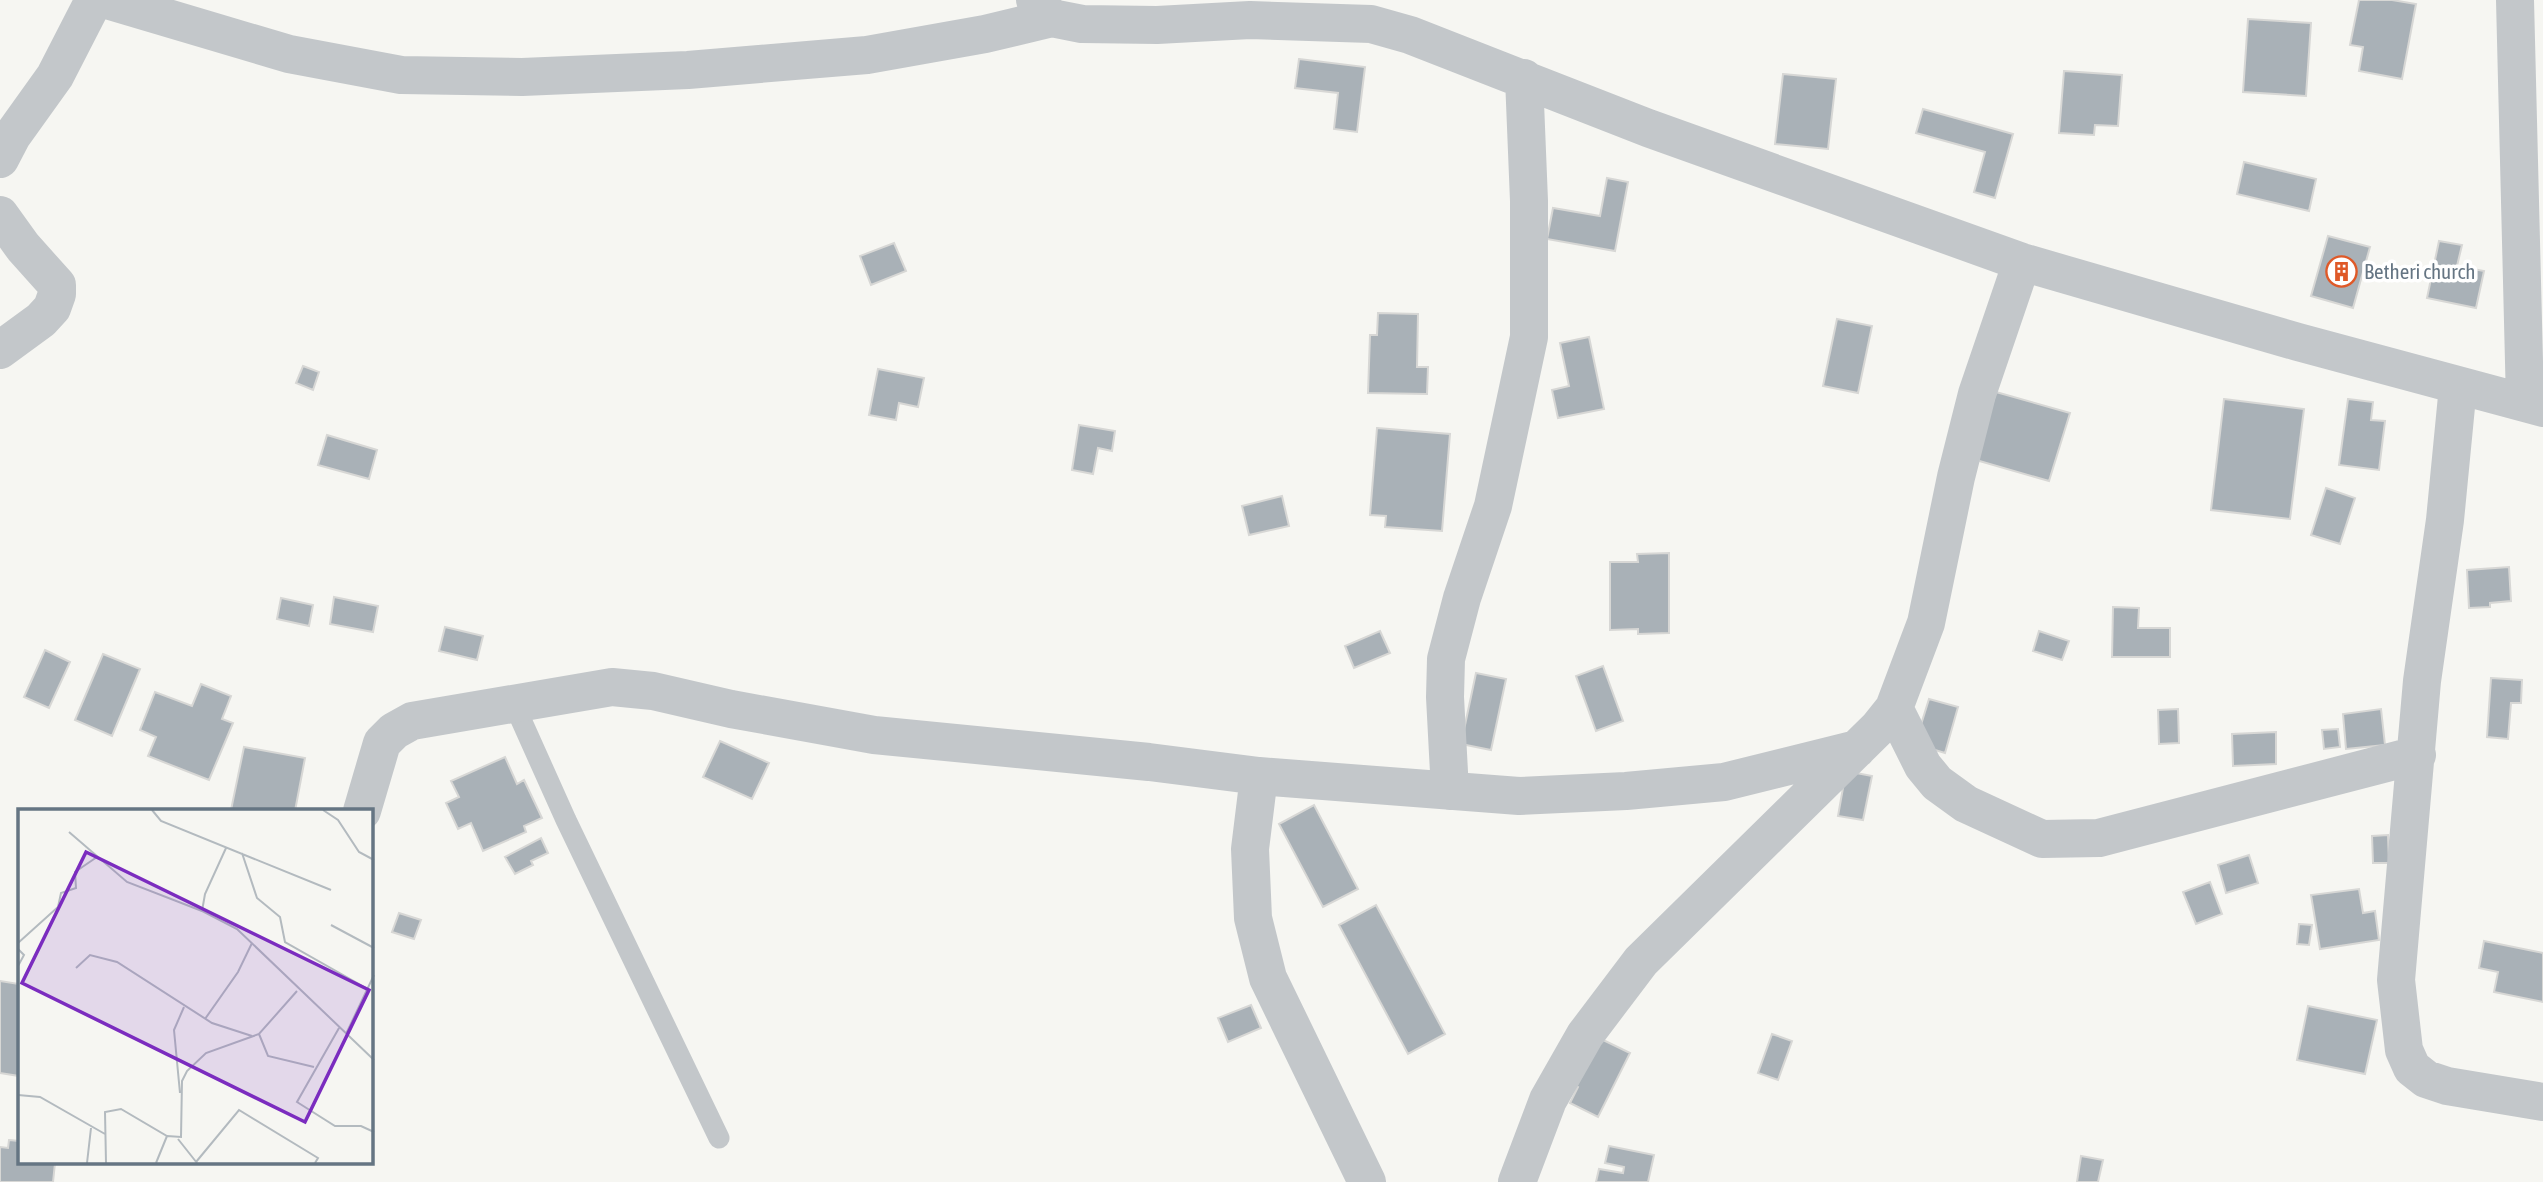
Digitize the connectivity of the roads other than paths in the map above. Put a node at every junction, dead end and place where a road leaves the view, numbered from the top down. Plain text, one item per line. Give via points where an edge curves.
1 (94, 0) edge
2 (107, 0) edge
3 (2514, 0) edge
4 (1043, 9) edge
5 (1524, 78) junction
6 (0, 159) edge
7 (0, 215) edge
8 (2022, 262) junction
9 (0, 350) edge
10 (2458, 386) junction
11 (2534, 405) edge
12 (514, 704) junction
13 (1894, 709) junction
14 (1857, 749) junction
15 (2417, 755) junction
16 (1259, 776) junction
17 (1450, 791) junction
18 (363, 809) edge
19 (2543, 1102) edge
20 (719, 1138) dead end
21 (1367, 1182) edge
22 (1517, 1182) edge

1 - 6 street via 55,76
2 - 4 street via 289,54 401,75 564,75 854,57 985,34
3 - 11 street
4 - 5 street via 1082,24 1250,20 1371,24
5 - 8 street via 1660,132
5 - 17 street via 1529,337 1493,506 1446,659
7 - 9 street via 57,285 52,308
8 - 10 street
8 - 13 street via 1977,394 1926,623
10 - 11 street
10 - 15 street
12 - 16 street via 612,687 874,735
12 - 18 street via 412,721 394,731 382,743
12 - 20 lane
13 - 14 street
13 - 15 street via 1923,766 1937,783 1966,804 2042,839 2099,838
14 - 17 street via 1724,782 1519,796
14 - 22 street via 1642,961 1585,1035 1548,1100
15 - 19 street via 2396,980 2404,1051 2412,1068 2426,1079
16 - 17 street
16 - 21 street via 1250,849 1253,918 1268,978

